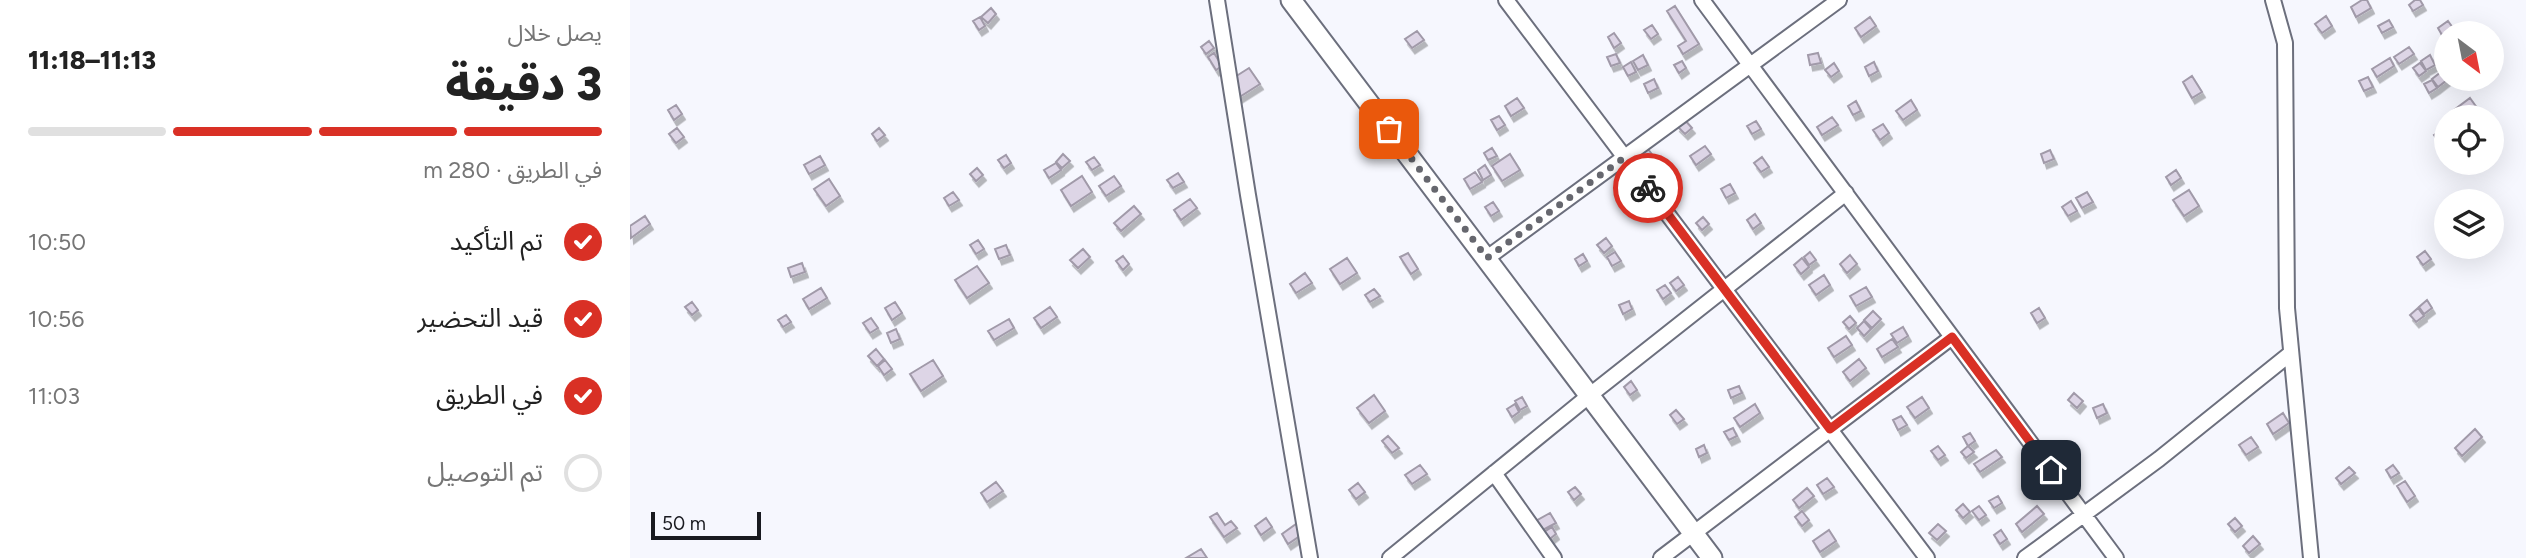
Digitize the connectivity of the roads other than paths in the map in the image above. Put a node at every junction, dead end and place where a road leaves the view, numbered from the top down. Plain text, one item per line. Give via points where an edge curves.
1 (1217, 0) edge
2 (1291, 0) edge
3 (1506, 0) edge
4 (1702, 0) edge
5 (1839, 0) edge
6 (2273, 0) edge
7 (1751, 65) junction
8 (1625, 157) junction
9 (1846, 194) junction
10 (1487, 258) junction
11 (1724, 289) junction
12 (1952, 337) junction
13 (2291, 353) junction
14 (1590, 395) junction
15 (1830, 429) junction
16 (1494, 473) junction
17 (2084, 515) junction
18 (1693, 533) junction
19 (1310, 558) edge
20 (1390, 558) edge
21 (1554, 558) edge
22 (1661, 558) edge
23 (1712, 558) edge
24 (1927, 558) edge
25 (2025, 558) edge
26 (2116, 558) edge
27 (2311, 558) edge

1 - 19 street
2 - 10 street
3 - 8 street
4 - 7 street
5 - 7 street
6 - 13 street via 2285,43
7 - 8 street
7 - 9 street
8 - 10 street
8 - 11 street
9 - 11 street
9 - 12 street
10 - 14 street
11 - 14 street
11 - 15 street
12 - 15 street
12 - 17 street
13 - 17 street
13 - 27 street
14 - 16 street
14 - 18 street
15 - 18 street
15 - 24 street
16 - 20 street
16 - 21 street
17 - 25 street
17 - 26 street
18 - 22 street
18 - 23 street

